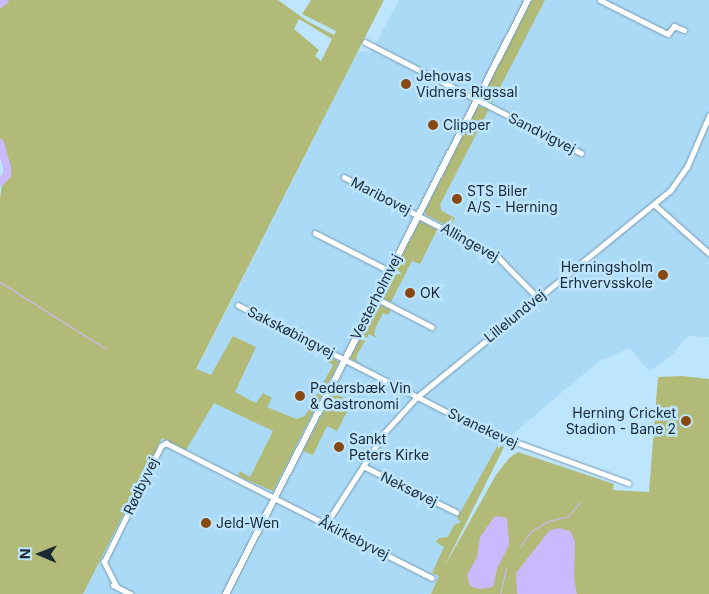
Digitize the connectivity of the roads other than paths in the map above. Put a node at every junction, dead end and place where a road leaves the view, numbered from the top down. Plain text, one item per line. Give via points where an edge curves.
1 (528, 0) edge
2 (600, 0) edge
3 (684, 30) dead end
4 (365, 42) dead end
5 (477, 100) junction
6 (709, 116) edge
7 (581, 153) dead end
8 (344, 177) dead end
9 (654, 206) junction
10 (418, 215) junction
11 (315, 233) dead end
12 (709, 253) edge
13 (390, 271) junction
14 (376, 298) junction
15 (538, 298) junction
16 (238, 305) dead end
17 (432, 327) dead end
18 (344, 359) junction
19 (418, 397) junction
20 (362, 466) junction
21 (628, 483) dead end
22 (275, 498) junction
23 (456, 512) dead end
24 (326, 524) junction
25 (432, 578) dead end
26 (131, 594) edge
27 (226, 594) edge

1 - 5 street, Vesterholmvej
2 - 3 street via 668,34 674,26
4 - 5 street, Sandvigvej
5 - 7 street, Sandvigvej
5 - 10 street, Vesterholmvej
6 - 9 street, Lillelundvej via 682,175
8 - 10 street, Maribovej
9 - 12 street
9 - 15 street, Lillelundvej
10 - 13 street, Vesterholmvej
10 - 15 street, Allingevej via 498,257 511,266
11 - 13 street
13 - 14 street, Vesterholmvej
14 - 17 street
14 - 18 street, Vesterholmvej
15 - 19 street, Lillelundvej
16 - 18 street, Sakskøbingvej
18 - 19 street, Svanekevej
18 - 22 street, Vesterholmvej
19 - 20 street, Lillelundvej via 385,432
19 - 21 street, Svanekevej via 511,443
20 - 23 street, Neksøvej
20 - 24 street, Lillelundvej
22 - 24 street, Åkirkebyvej
22 - 26 street, Rødbyvej via 166,443 161,446 104,562 114,586
22 - 27 street, Vesterholmvej
24 - 25 street, Åkirkebyvej

